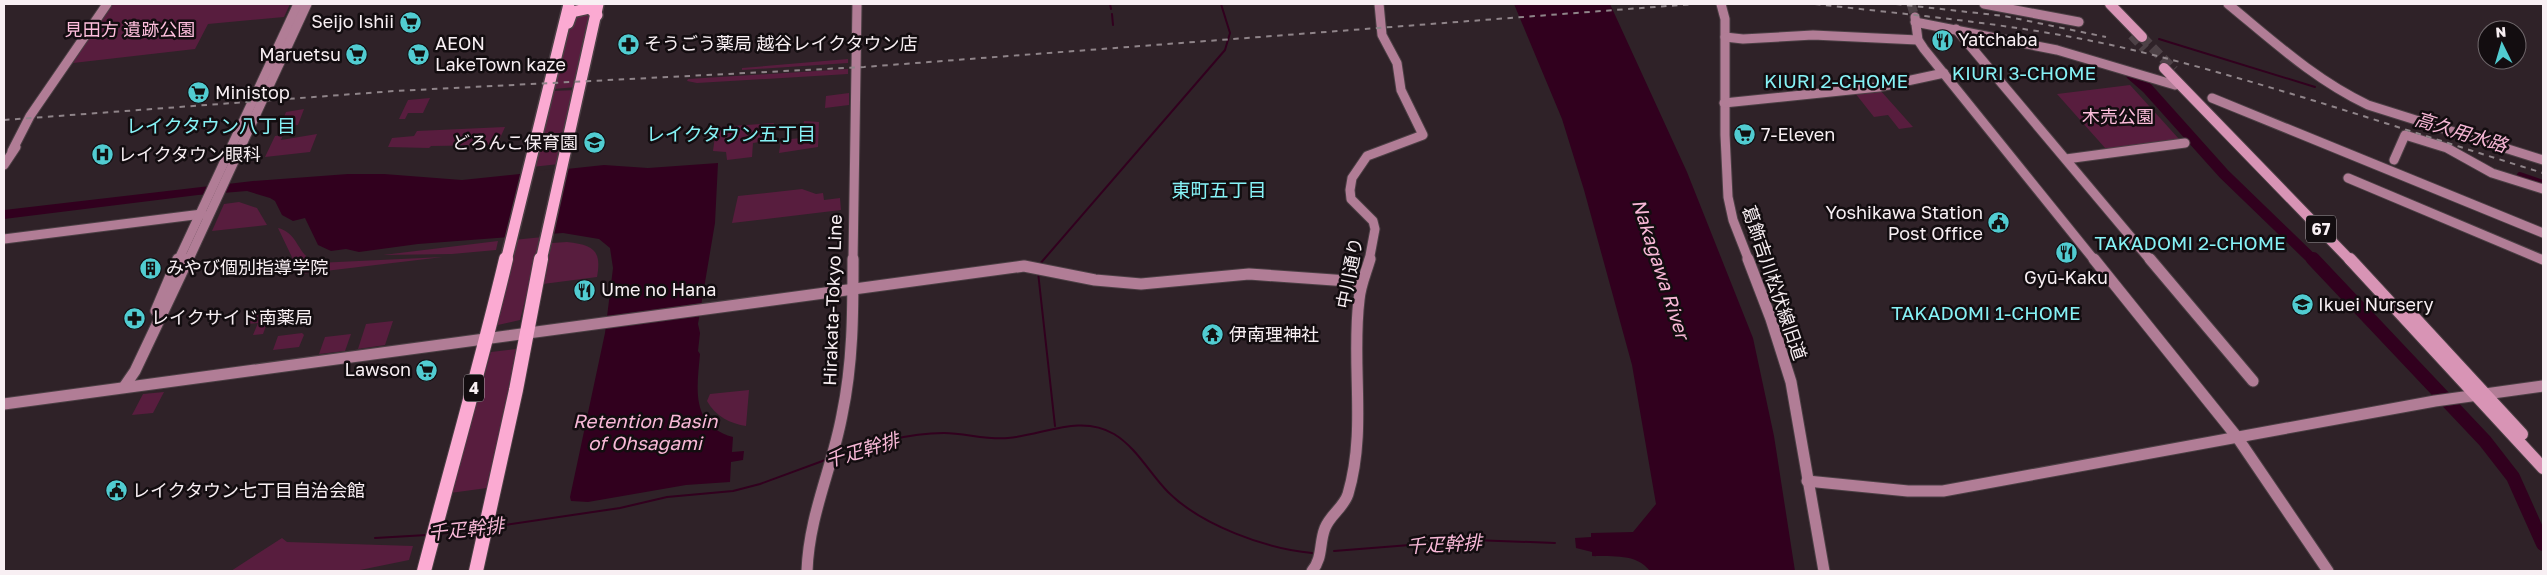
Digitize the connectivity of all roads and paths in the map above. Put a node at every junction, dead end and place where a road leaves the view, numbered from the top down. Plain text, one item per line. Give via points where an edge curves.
1 (101, 4) edge
2 (107, 4) edge
3 (298, 4) edge
4 (307, 4) edge
5 (569, 4) edge
6 (857, 4) edge
7 (1380, 4) edge
8 (1721, 4) edge
9 (1984, 4) edge
10 (2102, 4) edge
11 (2110, 4) edge
12 (2228, 4) edge
13 (598, 9) edge
14 (2079, 22) dead end
15 (1956, 29) junction
16 (2132, 35) tunnel mouth
17 (1725, 36) junction
18 (2142, 37) tunnel mouth
19 (1918, 40) junction
20 (559, 46) junction
21 (70, 57) junction
22 (2169, 69) tunnel mouth
23 (1944, 73) junction
24 (2175, 85) dead end
25 (2212, 98) dead end
26 (1724, 104) junction
27 (2185, 143) dead end
28 (2066, 159) junction
29 (2394, 160) dead end
30 (2543, 160) edge
31 (4, 165) edge
32 (2348, 178) dead end
33 (2543, 189) edge
34 (212, 210) junction
35 (199, 212) junction
36 (4, 233) edge
37 (2543, 233) edge
38 (4, 240) edge
39 (2543, 260) edge
40 (1362, 282) junction
41 (853, 289) junction
42 (525, 333) junction
43 (486, 339) junction
44 (2253, 381) dead end
45 (2543, 386) edge
46 (124, 387) junction
47 (2479, 394) junction
48 (4, 404) edge
49 (2237, 437) junction
50 (2543, 457) edge
51 (2543, 468) edge
52 (1807, 481) junction
53 (424, 571) edge
54 (476, 571) edge
55 (807, 571) edge
56 (1312, 571) edge
57 (1824, 571) edge
58 (2328, 571) edge

1 - 21 street
2 - 21 street
3 - 35 street
4 - 34 street
5 - 20 highway, 4
6 - 41 street, Hirakata-Tokyo Line
7 - 40 street, 中川通り via 1382,35 1397,63 1401,90 1409,109 1423,131 1415,140 1374,151 1365,157 1351,181 1352,199 1374,223 1373,246
8 - 17 street, 葛飾吉川松伏線旧道
9 - 14 street
10 - 16 main road
11 - 18 main road
12 - 30 street via 2340,93 2368,105
13 - 20 highway, 4 via 572,12
13 - 42 highway, 4
15 - 19 street via 1915,20
15 - 24 street via 2057,50
15 - 28 street
17 - 19 street via 1813,35
17 - 26 street, 葛飾吉川松伏線旧道
19 - 23 street
20 - 43 highway, 4
21 - 31 street
22 - 47 main road, 67 via 2363,264
23 - 26 street via 1879,87
23 - 49 street
25 - 37 street
26 - 52 street, 葛飾吉川松伏線旧道 via 1728,196 1733,220 1791,382
27 - 28 street
28 - 44 street
29 - 33 street via 2405,135 2447,148 2492,173
32 - 39 street
34 - 35 street
34 - 46 street via 135,371
35 - 36 street
35 - 38 street
35 - 46 street via 126,374
40 - 41 street via 1249,274 1141,284 1095,280 1024,266
40 - 56 street, 中川通り via 1356,333 1359,389 1357,450 1348,495 1327,522 1322,535 1321,557
41 - 42 street
41 - 55 street, Hirakata-Tokyo Line via 852,358 846,399 815,509
42 - 43 street
42 - 54 highway, 4 via 516,390
43 - 46 street
43 - 53 highway, 4
45 - 47 street
46 - 48 street
47 - 49 street
47 - 50 main road, 67
47 - 51 main road, 67
49 - 52 street via 1943,491 1908,491
49 - 58 street
52 - 57 street, 葛飾吉川松伏線旧道

